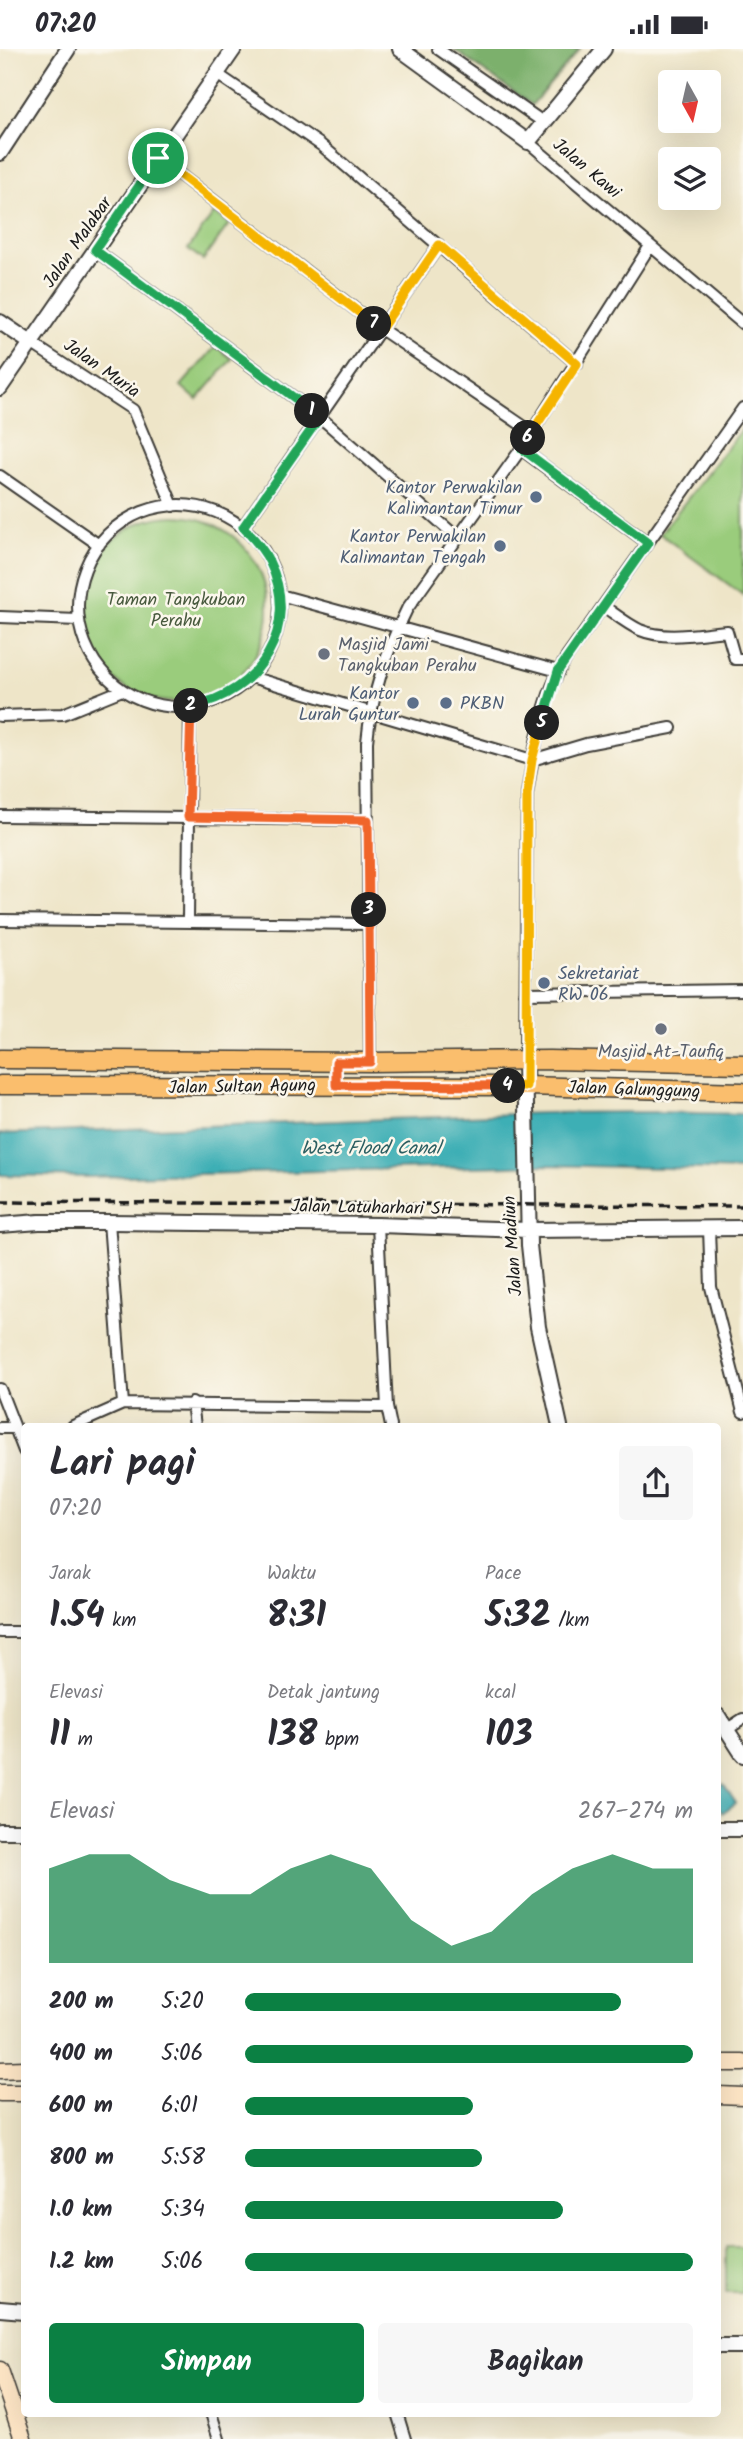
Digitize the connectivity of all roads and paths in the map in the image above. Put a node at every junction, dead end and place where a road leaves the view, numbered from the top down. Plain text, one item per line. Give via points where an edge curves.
1 (68, 49) edge
2 (234, 49) edge
3 (400, 49) edge
4 (438, 49) edge
5 (604, 49) edge
6 (222, 78) junction
7 (544, 122) junction
8 (528, 142) junction
9 (0, 153) edge
10 (158, 158) junction
11 (439, 245) junction
12 (650, 246) junction
13 (95, 250) junction
14 (0, 322) edge
15 (743, 324) edge
16 (381, 329) junction
17 (31, 343) junction
18 (577, 364) junction
19 (0, 388) edge
20 (743, 408) edge
21 (320, 417) junction
22 (532, 432) junction
23 (522, 449) junction
24 (0, 476) edge
25 (173, 506) junction
26 (243, 527) junction
27 (457, 538) junction
28 (648, 543) junction
29 (99, 545) junction
30 (280, 595) junction
31 (603, 606) junction
32 (0, 617) edge
33 (78, 620) junction
34 (398, 628) junction
35 (743, 659) edge
36 (558, 671) junction
37 (251, 677) junction
38 (122, 690) junction
39 (190, 706) junction
40 (370, 712) junction
41 (0, 716) edge
42 (671, 728) dead end
43 (532, 760) junction
44 (0, 816) edge
45 (188, 817) junction
46 (368, 820) junction
47 (0, 920) edge
48 (188, 921) junction
49 (369, 924) junction
50 (743, 990) edge
51 (525, 993) junction
52 (0, 1059) edge
53 (525, 1060) junction
54 (336, 1062) junction
55 (370, 1062) junction
56 (743, 1064) edge
57 (0, 1085) edge
58 (336, 1085) junction
59 (526, 1090) junction
60 (743, 1092) edge
61 (109, 1222) junction
62 (0, 1225) edge
63 (378, 1225) junction
64 (709, 1228) junction
65 (743, 1228) edge
66 (529, 1230) junction
67 (0, 1389) edge
68 (192, 1403) junction
69 (123, 1404) junction
70 (387, 1407) junction
71 (743, 1412) edge
72 (81, 1423) edge
73 (195, 1423) edge
74 (390, 1423) edge
75 (559, 1423) edge
76 (0, 1428) edge
77 (15, 1428) junction
78 (21, 1442) edge
79 (0, 1632) edge
80 (21, 1632) edge
81 (743, 1720) edge
82 (721, 1721) edge
83 (726, 1730) junction
84 (743, 1755) edge
85 (721, 1829) edge
86 (743, 1829) edge
87 (0, 1831) edge
88 (21, 1831) edge
89 (721, 2063) edge
90 (743, 2063) edge
91 (21, 2069) edge
92 (0, 2070) edge
93 (0, 2093) edge
94 (21, 2093) edge
95 (721, 2095) edge
96 (743, 2096) edge
97 (0, 2309) edge
98 (21, 2311) edge
99 (721, 2346) edge
100 (743, 2346) edge
101 (0, 2370) edge
102 (212, 2417) edge
103 (398, 2417) edge
104 (23, 2439) edge
105 (219, 2439) edge
106 (405, 2439) edge

1 - 9 street
2 - 6 street, Jalan Malabar
3 - 8 street, Jalan Kawi
4 - 7 street
5 - 7 street
6 - 10 street, Jalan Malabar
6 - 11 street via 321,145
7 - 8 street
8 - 12 street, Jalan Kawi
10 - 13 street, Jalan Malabar
10 - 16 street
11 - 16 street
11 - 18 street
12 - 15 street, Jalan Kawi
12 - 18 street
13 - 17 street, Jalan Malabar
13 - 21 street
14 - 17 street, Jalan Muria
16 - 21 street
16 - 22 street
17 - 19 street, Jalan Malabar
17 - 25 street, Jalan Muria via 133,410
18 - 22 street
20 - 28 street
21 - 26 street
21 - 27 street
22 - 23 street
23 - 27 street
23 - 28 street
24 - 29 street
25 - 26 street via 208,510
25 - 29 street via 133,517
26 - 30 street via 269,561
27 - 34 street
28 - 31 street
29 - 33 street via 81,579
30 - 34 street
30 - 37 street via 275,639
31 - 35 street via 655,635 727,631 735,659
31 - 36 street
32 - 33 street
33 - 38 street via 97,667
34 - 36 street
34 - 40 street
36 - 43 street
37 - 39 street via 223,697
37 - 40 street
38 - 39 street via 154,704
38 - 41 street via 63,714
39 - 45 street
40 - 43 street
40 - 46 street
42 - 43 street
43 - 51 street via 527,794
44 - 45 street
45 - 46 street
45 - 48 street
46 - 49 street
47 - 48 street
48 - 49 street
49 - 55 street
50 - 51 street
51 - 53 street
52 - 54 main road, Jalan Sultan Agung
53 - 55 main road, Jalan Sultan Agung
53 - 56 main road, Jalan Galunggung
53 - 59 street, Jalan Madiun
54 - 55 main road, Jalan Sultan Agung
54 - 58 main road
57 - 58 main road, Jalan Sultan Agung
58 - 59 main road, Jalan Sultan Agung
59 - 60 main road, Jalan Galunggung
59 - 66 street, Jalan Madiun
61 - 62 street, Jalan Latuharhari SH
61 - 63 street, Jalan Latuharhari SH
61 - 69 street
63 - 66 street, Jalan Latuharhari SH
63 - 70 street
64 - 65 street, Jalan Latuharhari SH
64 - 66 street, Jalan Latuharhari SH
64 - 71 street via 711,1287
66 - 75 street, Jalan Madiun via 538,1327
67 - 77 street
68 - 69 street
68 - 70 street
68 - 73 street
69 - 72 street
70 - 74 street
76 - 77 street
77 - 78 street
79 - 80 street
81 - 83 street
82 - 83 street
83 - 84 street
85 - 86 street
87 - 88 street
89 - 90 main road
91 - 92 main road
93 - 94 main road
95 - 96 main road
97 - 98 street
99 - 100 street
101 - 104 main road
102 - 105 street
103 - 106 street

